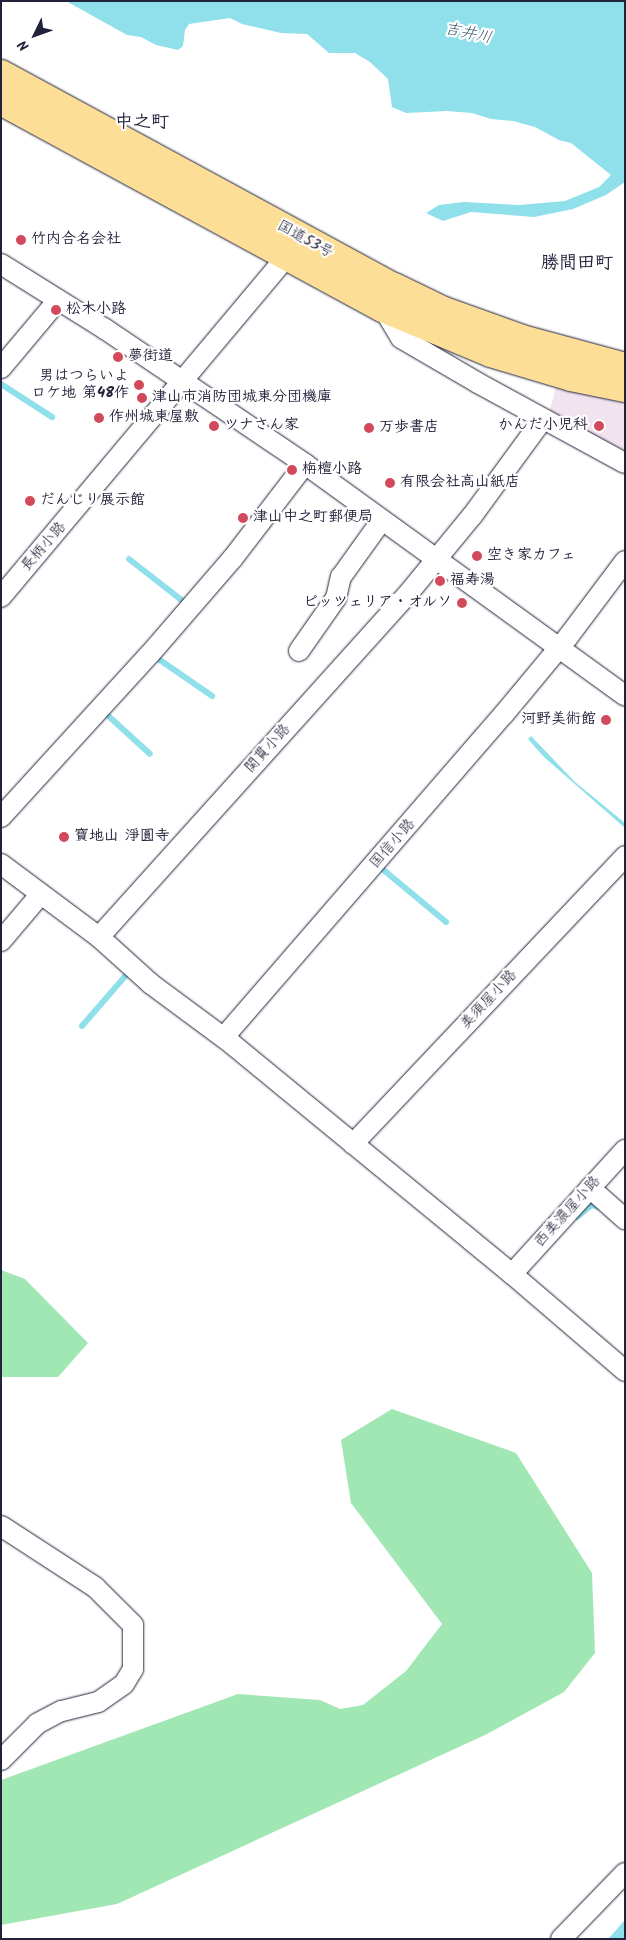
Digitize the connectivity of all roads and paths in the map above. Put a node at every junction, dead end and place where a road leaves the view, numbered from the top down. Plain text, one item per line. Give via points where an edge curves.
1 (1, 74) edge
2 (4, 108) edge
3 (287, 256) junction
4 (1, 264) edge
5 (58, 300) junction
6 (383, 308) junction
7 (625, 367) edge
8 (1, 368) edge
9 (183, 382) junction
10 (625, 388) edge
11 (543, 419) junction
12 (625, 463) edge
13 (305, 464) junction
14 (382, 520) junction
15 (436, 560) junction
16 (625, 561) edge
17 (1, 597) edge
18 (558, 648) junction
19 (299, 651) dead end
20 (625, 696) edge
21 (1, 817) edge
22 (625, 856) edge
23 (1, 864) edge
24 (40, 895) junction
25 (99, 937) junction
26 (1, 941) edge
27 (224, 1037) junction
28 (352, 1144) junction
29 (625, 1150) edge
30 (590, 1188) junction
31 (625, 1219) edge
32 (512, 1274) junction
33 (625, 1371) edge
34 (1, 1526) edge
35 (1, 1760) edge
36 (625, 1873) edge
37 (561, 1939) edge

1 - 7 highway, 国道53号 via 394,288 444,311 522,339
2 - 3 highway, 国道53号
3 - 6 highway, 国道53号
3 - 9 street, 長柄小路
4 - 5 street
5 - 8 street
5 - 9 street
6 - 10 highway, 国道53号 via 490,353 571,377
6 - 11 street via 401,338
9 - 13 street
9 - 17 street, 長柄小路
11 - 12 street
11 - 15 street, 関貫小路
13 - 14 street
13 - 21 street via 233,558
14 - 15 street
14 - 19 street via 341,577 336,598
15 - 18 street
15 - 25 street, 関貫小路
16 - 18 street, 国信小路
18 - 20 street
18 - 27 street, 国信小路 via 436,795
22 - 28 street, 美須屋小路
23 - 24 street
24 - 25 street
24 - 26 street
25 - 27 street via 151,984
27 - 28 street
28 - 32 street
29 - 30 street, 西美濃屋小路
30 - 31 street
30 - 32 street, 西美濃屋小路
32 - 33 street
34 - 35 street via 95,1587 133,1625 132,1669 124,1684 98,1702 61,1711 38,1724
36 - 37 street

